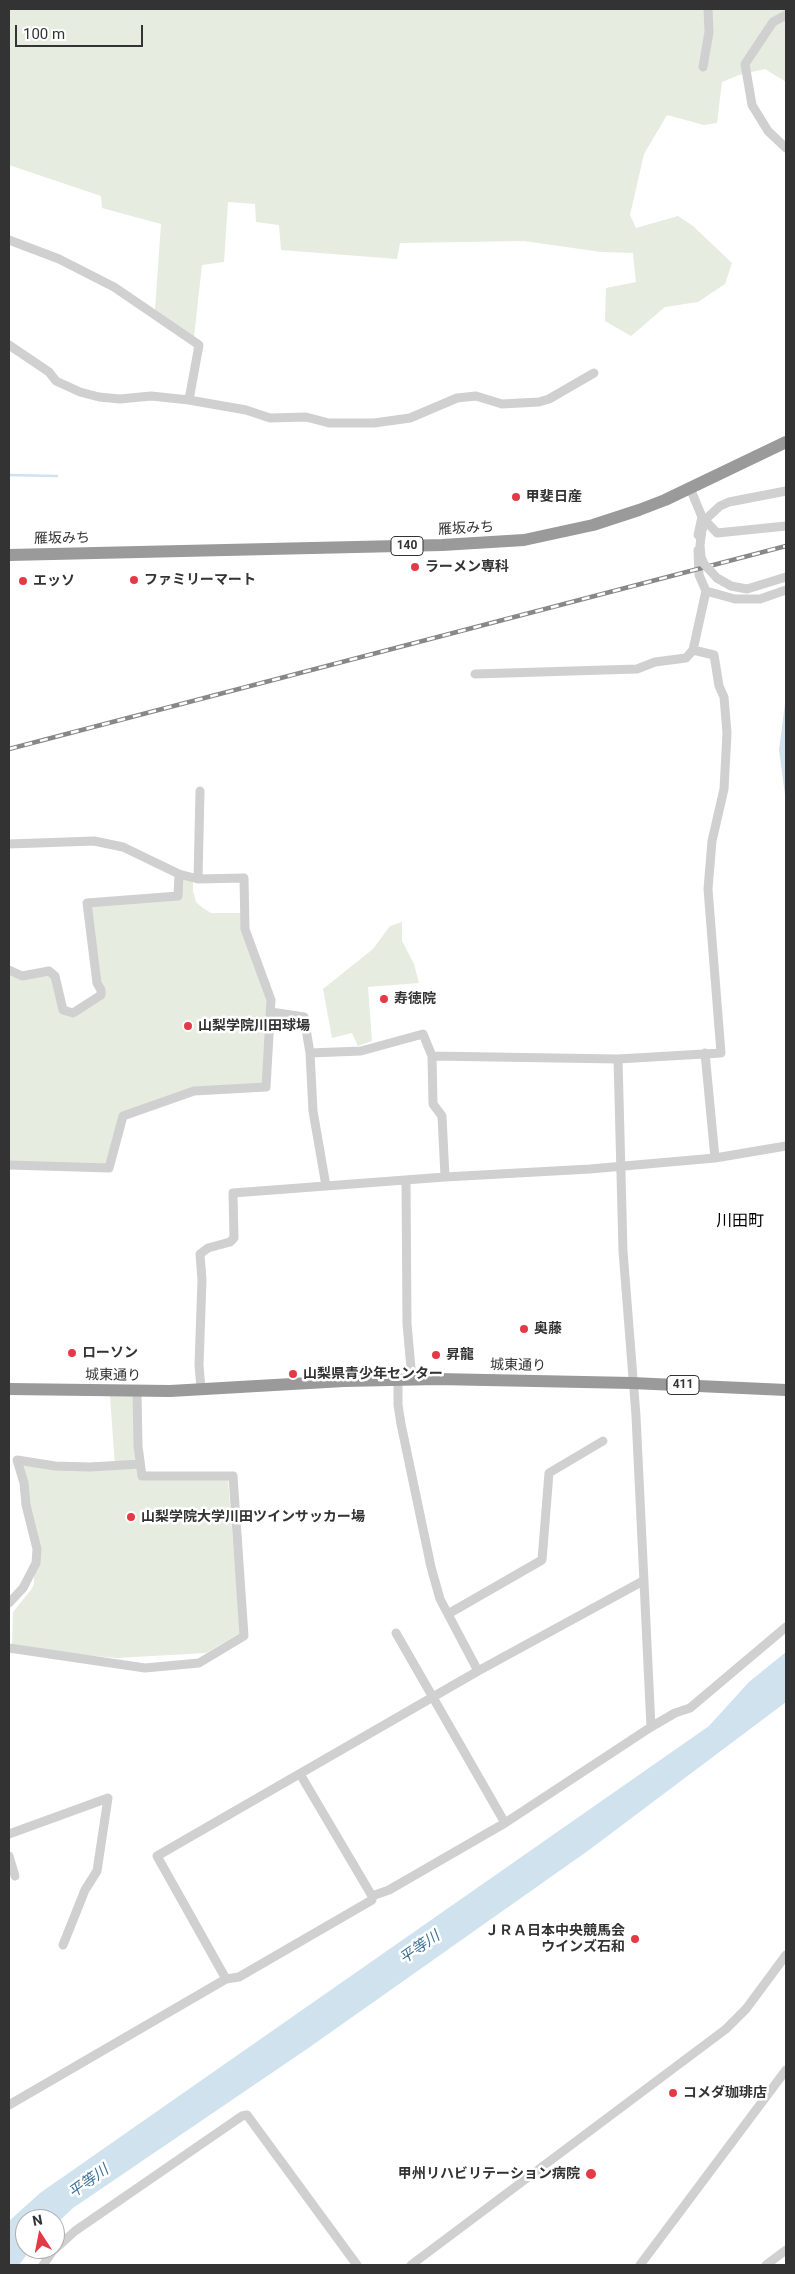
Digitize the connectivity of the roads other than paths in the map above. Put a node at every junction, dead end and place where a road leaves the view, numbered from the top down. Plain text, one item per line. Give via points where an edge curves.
1 (708, 9) edge
2 (786, 14) edge
3 (703, 67) dead end
4 (786, 148) edge
5 (9, 240) edge
6 (9, 345) edge
7 (594, 373) dead end
8 (189, 400) junction
9 (786, 442) edge
10 (690, 488) junction
11 (786, 491) edge
12 (702, 517) junction
13 (786, 526) edge
14 (9, 555) edge
15 (786, 577) edge
16 (786, 590) edge
17 (706, 591) junction
18 (693, 650) junction
19 (475, 674) dead end
20 (200, 791) dead end
21 (9, 844) edge
22 (179, 874) junction
23 (198, 879) junction
24 (9, 970) edge
25 (271, 1012) junction
26 (310, 1052) junction
27 (705, 1053) junction
28 (432, 1056) junction
29 (618, 1058) junction
30 (786, 1146) edge
31 (715, 1158) junction
32 (9, 1165) edge
33 (621, 1166) junction
34 (445, 1177) junction
35 (406, 1181) junction
36 (326, 1186) junction
37 (398, 1380) junction
38 (412, 1380) junction
39 (632, 1383) junction
40 (9, 1389) edge
41 (201, 1389) junction
42 (786, 1390) edge
43 (137, 1391) junction
44 (602, 1440) dead end
45 (140, 1464) junction
46 (643, 1581) junction
47 (9, 1603) edge
48 (448, 1614) junction
49 (786, 1627) edge
50 (396, 1633) dead end
51 (9, 1648) edge
52 (478, 1671) junction
53 (433, 1697) junction
54 (650, 1726) junction
55 (300, 1774) junction
56 (505, 1822) junction
57 (9, 1834) edge
58 (9, 1856) edge
59 (15, 1876) dead end
60 (372, 1896) junction
61 (62, 1945) dead end
62 (786, 1955) edge
63 (226, 1979) junction
64 (786, 2070) edge
65 (9, 2105) edge
66 (786, 2250) edge
67 (43, 2265) edge
68 (357, 2265) edge
69 (411, 2265) edge
70 (640, 2265) edge
71 (766, 2265) edge

1 - 3 street via 709,32
2 - 4 street via 773,22 744,64 752,105 768,132
5 - 8 street via 59,259 114,287 199,344
6 - 8 street via 56,381 80,392 106,398 151,396
7 - 8 street via 539,402 502,404 476,396 457,398 410,418 374,423 329,423 306,416 270,418 246,410
9 - 10 highway, 雁坂みち / 140
10 - 12 street
10 - 14 highway, 雁坂みち / 140 via 593,525 524,540
11 - 15 street, bridge via 720,506 707,518 700,545 704,564 717,578 731,586 747,589
12 - 13 street via 717,533
12 - 17 street via 698,531 698,570
16 - 17 street via 760,599 735,599
17 - 18 street
18 - 19 street via 686,658 655,662 637,669
18 - 27 street via 714,655 724,697 727,733 724,789 712,841 708,889 721,1052
20 - 23 street
21 - 22 street via 94,841 123,847
22 - 23 street
22 - 24 street via 178,896 87,903 101,995 73,1013 64,1010 56,976 48,971 22,976
23 - 25 street via 244,878 245,929 272,1000
25 - 26 street via 304,1017
25 - 32 street via 266,1087 194,1092 123,1116 109,1168
26 - 28 street via 361,1051 424,1034
26 - 36 street via 313,1111
27 - 29 street
27 - 31 street
28 - 29 street
28 - 34 street via 433,1104 442,1116
29 - 33 street
30 - 31 street
31 - 33 street
33 - 34 street
33 - 39 street
34 - 35 street
35 - 36 street
35 - 38 street via 407,1324
36 - 41 street via 233,1193 234,1238 200,1254
37 - 38 highway, 城東通り / 411
37 - 41 highway, 城東通り / 411
37 - 48 street via 400,1415 431,1567
38 - 39 highway, 城東通り / 411
39 - 42 highway, 城東通り / 411
39 - 46 street
40 - 43 highway, 城東通り / 411
41 - 43 highway, 城東通り / 411
43 - 45 street
44 - 48 street via 549,1473 542,1560
45 - 47 street via 56,1466 17,1460 37,1549 36,1563 23,1588
45 - 51 street via 142,1476 233,1476 244,1636 199,1663 145,1668
46 - 52 street
46 - 54 street
48 - 52 street
49 - 54 street via 690,1708
50 - 53 street
52 - 53 street
53 - 55 street
53 - 56 street
54 - 56 street
55 - 60 street
55 - 63 street via 157,1856
56 - 60 street via 389,1890
57 - 61 street via 108,1798 97,1871 85,1890
58 - 59 street
60 - 63 street via 372,1900 239,1977
62 - 69 street via 746,2009 726,2029
63 - 65 street
64 - 70 street
66 - 71 street
67 - 68 street via 75,2231 247,2115

